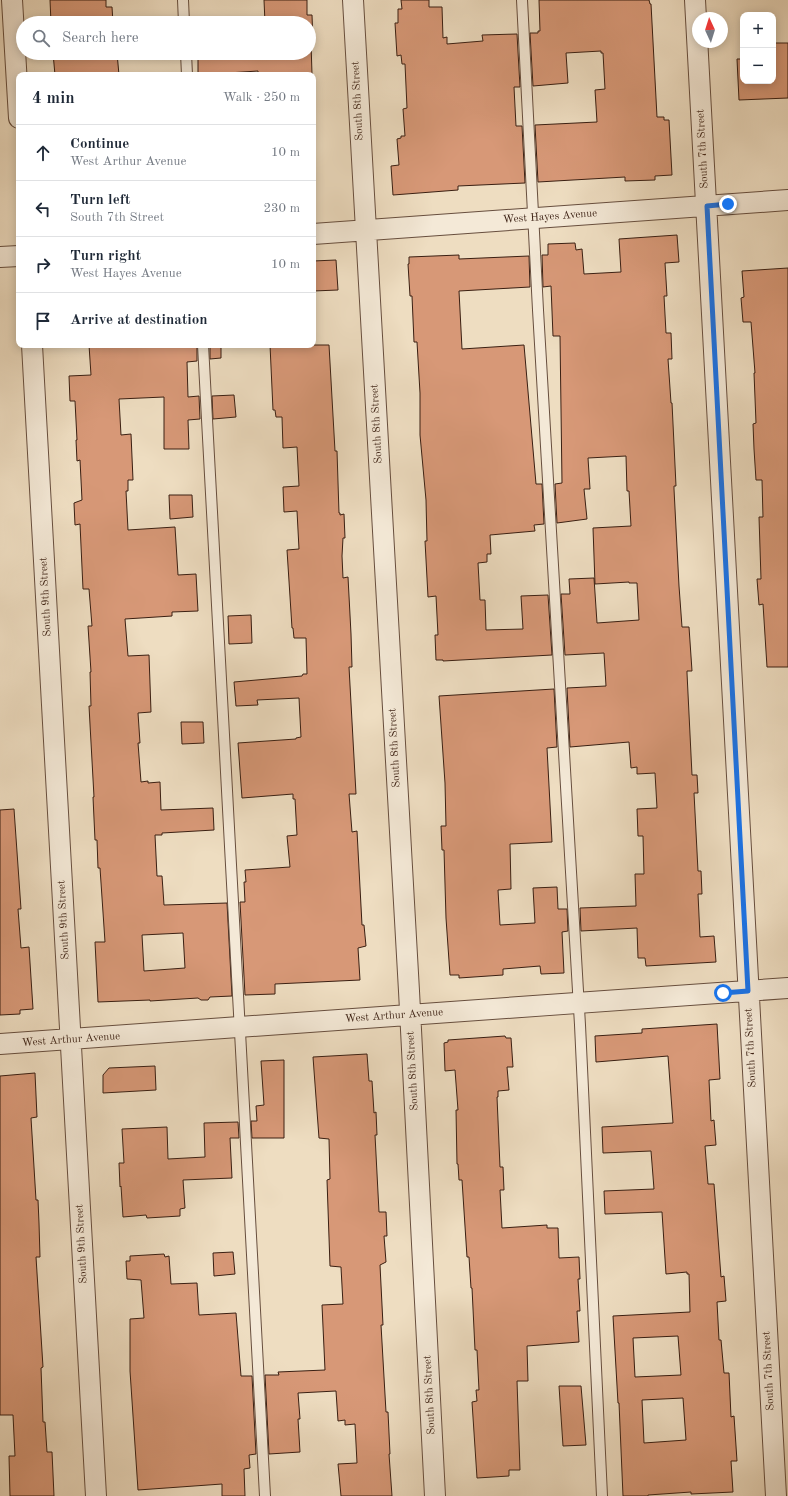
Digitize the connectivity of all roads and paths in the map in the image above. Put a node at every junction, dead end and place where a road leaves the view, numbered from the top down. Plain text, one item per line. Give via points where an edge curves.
1 (12, 0) edge
2 (183, 0) edge
3 (353, 0) edge
4 (522, 0) edge
5 (695, 0) edge
6 (184, 16) edge
7 (186, 60) edge
8 (16, 72) edge
9 (187, 72) edge
10 (788, 200) edge
11 (707, 206) junction
12 (533, 218) junction
13 (365, 230) junction
14 (316, 234) edge
15 (16, 256) edge
16 (0, 257) edge
17 (32, 348) edge
18 (203, 348) edge
19 (788, 988) edge
20 (748, 991) junction
21 (579, 1003) junction
22 (410, 1015) junction
23 (239, 1027) junction
24 (70, 1040) junction
25 (0, 1044) edge
26 (96, 1496) edge
27 (265, 1496) edge
28 (435, 1496) edge
29 (602, 1496) edge
30 (776, 1496) edge

1 - 8 street
2 - 6 lane
3 - 13 street, South 8th Street
4 - 12 lane
5 - 11 street, South 7th Street
7 - 9 lane
10 - 11 street, West Hayes Avenue
11 - 12 street, West Hayes Avenue
11 - 20 street, South 7th Street
12 - 13 street, West Hayes Avenue
12 - 21 lane
13 - 14 street, West Hayes Avenue
13 - 22 street, South 8th Street
15 - 16 street
17 - 24 street, South 9th Street
18 - 23 lane
19 - 20 street, West Arthur Avenue
20 - 21 street, West Arthur Avenue
20 - 30 street, South 7th Street
21 - 22 street, West Arthur Avenue
21 - 29 lane
22 - 23 street, West Arthur Avenue
22 - 28 street, South 8th Street
23 - 24 street, West Arthur Avenue
23 - 27 lane
24 - 25 street, West Arthur Avenue
24 - 26 street, South 9th Street

